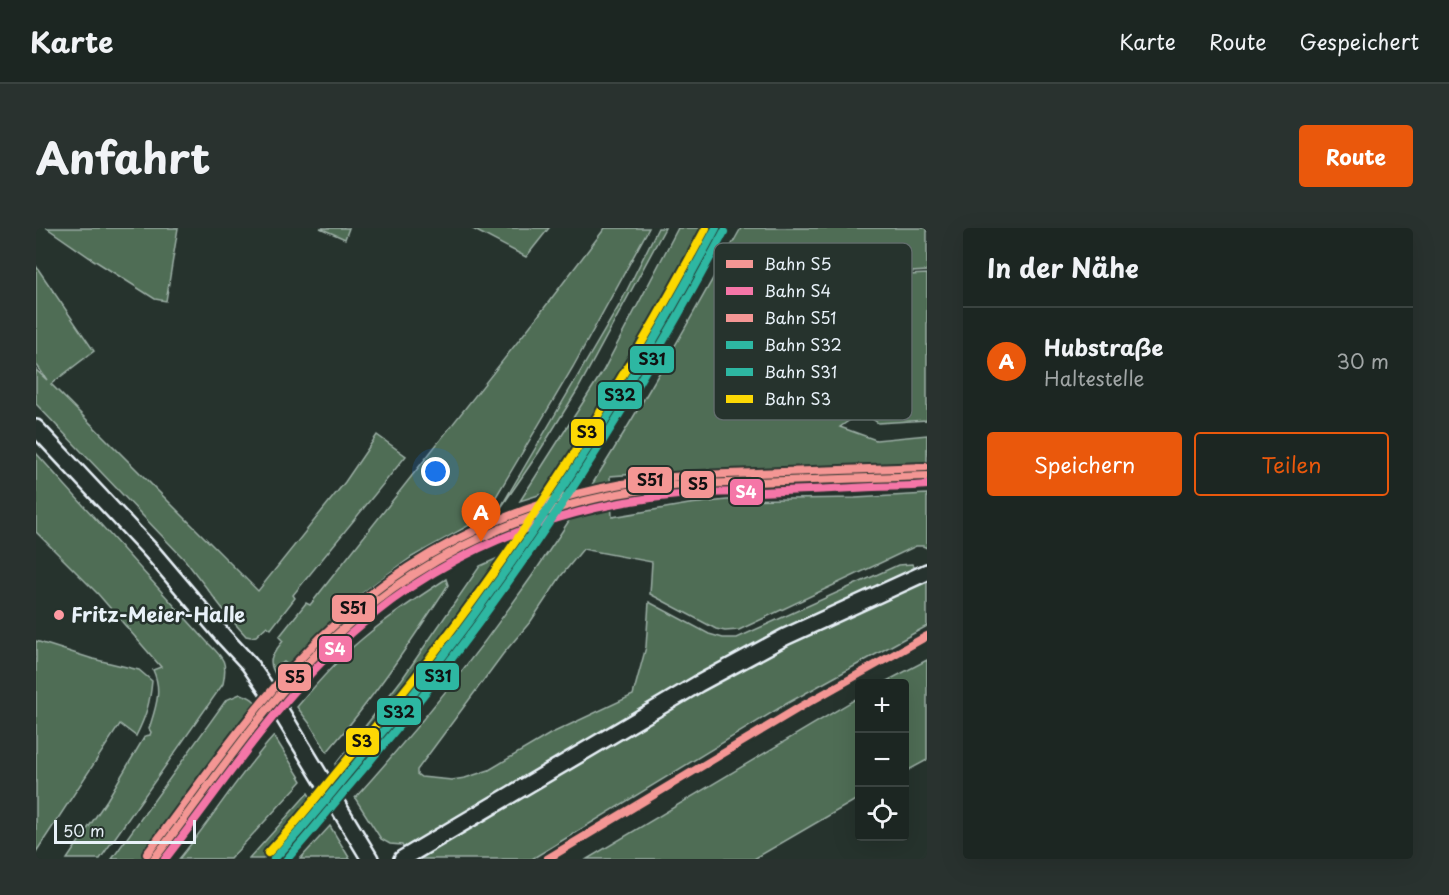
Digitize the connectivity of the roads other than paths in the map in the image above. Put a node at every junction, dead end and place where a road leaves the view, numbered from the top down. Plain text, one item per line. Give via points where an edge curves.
1 (36, 428) edge
2 (927, 572) edge
3 (370, 859) edge
4 (402, 859) edge

1 - 3 street via 152,552 249,664
2 - 4 street via 785,637 698,684

